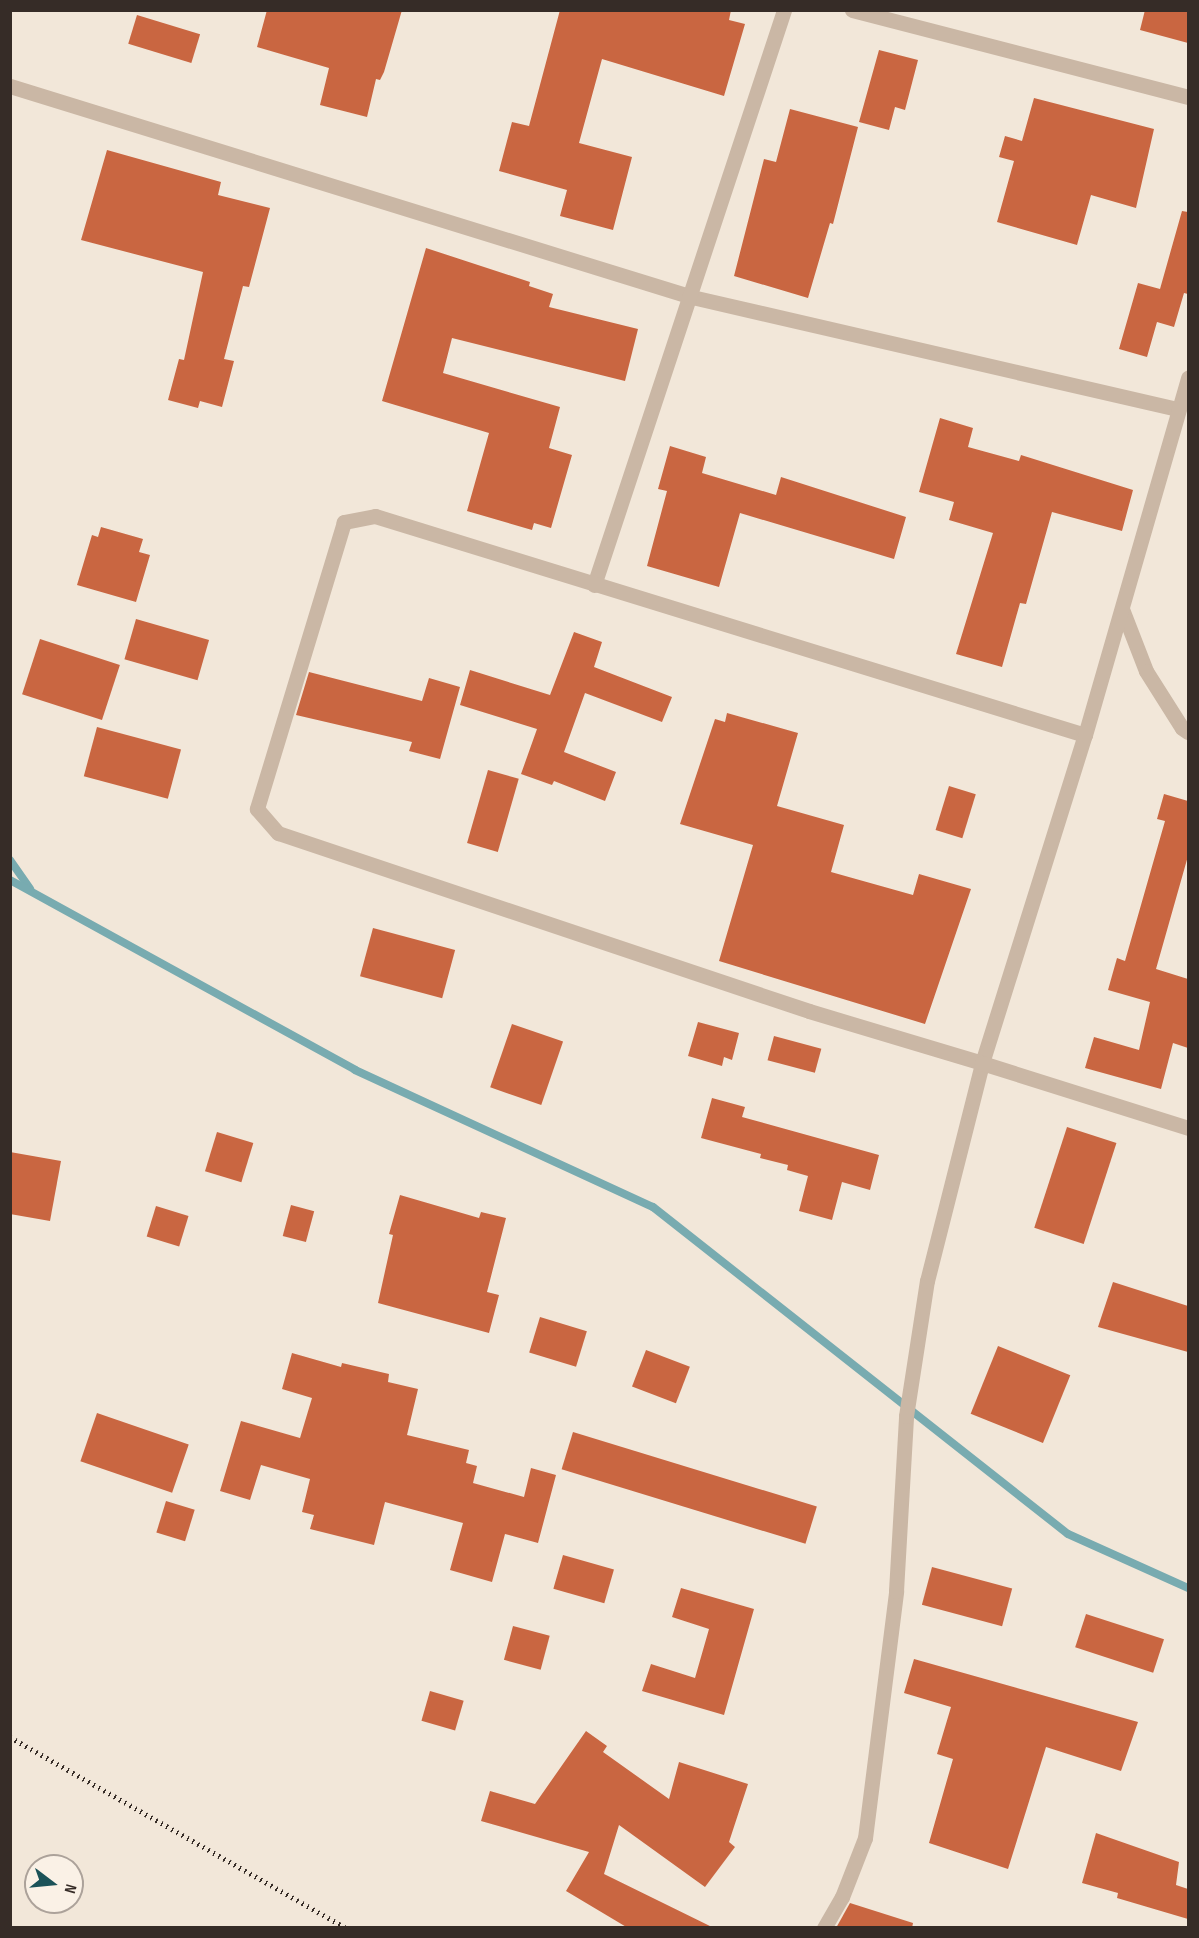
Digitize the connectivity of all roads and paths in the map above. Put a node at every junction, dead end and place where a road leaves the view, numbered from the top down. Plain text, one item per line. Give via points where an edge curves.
1 (784, 10) edge
2 (852, 10) edge
3 (10, 86) edge
4 (1188, 97) edge
5 (692, 297) junction
6 (1188, 378) edge
7 (1177, 409) junction
8 (594, 585) junction
9 (1122, 609) junction
10 (1188, 732) edge
11 (1085, 735) junction
12 (982, 1063) junction
13 (1188, 1128) edge
14 (824, 1928) edge

1 - 5 street
2 - 4 street
3 - 5 street
5 - 7 street
5 - 8 street
6 - 7 street
7 - 9 street
8 - 11 street
8 - 12 street via 375,516 344,522 257,809 278,833 809,1011
9 - 10 street via 1146,671
9 - 11 street
11 - 12 street
12 - 13 street
12 - 14 street via 927,1281 908,1405 896,1592 866,1838 842,1897

